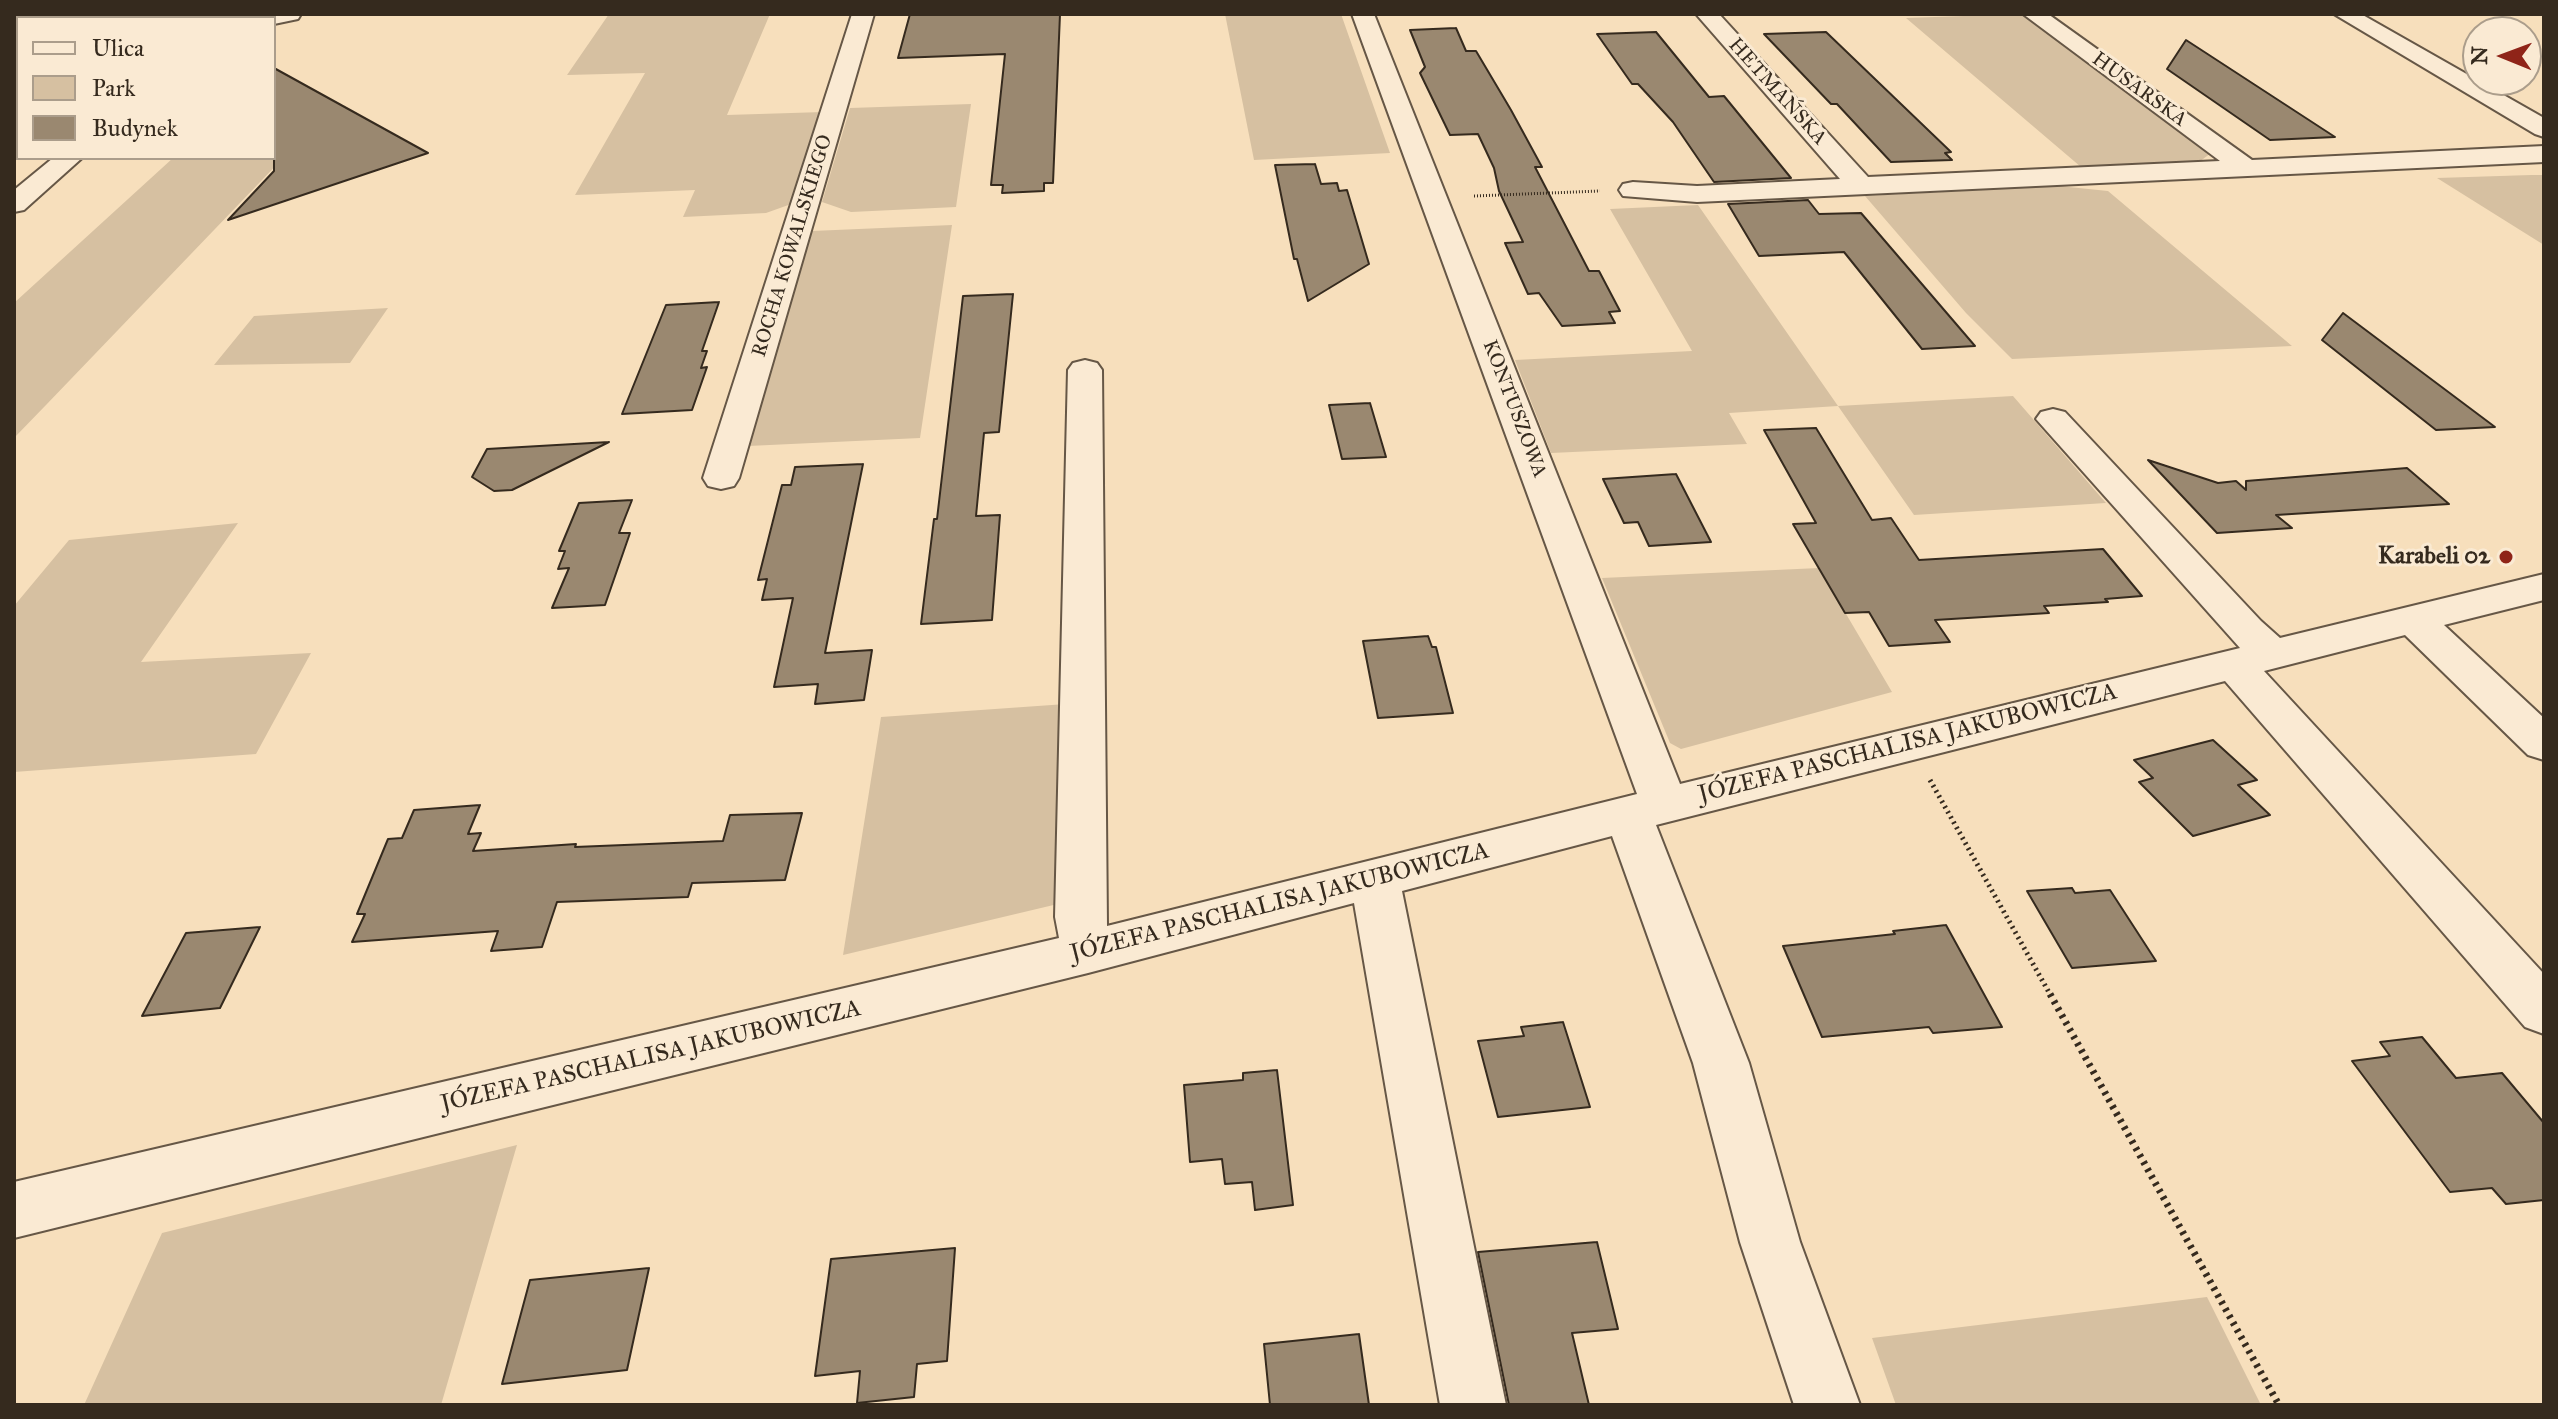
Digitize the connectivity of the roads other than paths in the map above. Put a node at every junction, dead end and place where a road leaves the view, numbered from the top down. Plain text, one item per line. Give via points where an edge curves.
1 (863, 14) edge
2 (1363, 14) edge
3 (1707, 14) edge
4 (2034, 14) edge
5 (2345, 14) edge
6 (2544, 129) edge
7 (2544, 154) edge
8 (67, 160) edge
9 (2244, 166) junction
10 (1854, 178) junction
11 (1633, 190) road end
12 (14, 204) edge
13 (1085, 370) dead end
14 (2053, 419) dead end
15 (721, 478) dead end
16 (2544, 587) edge
17 (2414, 620) junction
18 (2253, 659) junction
19 (2544, 744) edge
20 (1647, 809) junction
21 (1375, 879) junction
22 (1088, 952) junction
23 (2544, 1011) edge
24 (14, 1210) edge
25 (1473, 1405) edge
26 (1827, 1405) edge

1 - 15 street, ROCHA KOWALSKIEGO
2 - 20 street, KONTUSZOWA
3 - 10 street, HETMAŃSKA
4 - 9 street, HUSARSKA
5 - 6 street
7 - 9 street
8 - 12 street
9 - 10 street
10 - 11 street via 1697,194
13 - 22 street via 1080,917
14 - 18 street via 2246,631
16 - 17 street, JÓZEFA PASCHALISA JAKUBOWICZA
17 - 18 street, JÓZEFA PASCHALISA JAKUBOWICZA
17 - 19 street
18 - 20 street, JÓZEFA PASCHALISA JAKUBOWICZA
18 - 23 street
20 - 21 street, JÓZEFA PASCHALISA JAKUBOWICZA
20 - 26 street, KONTUSZOWA via 1770,1242
21 - 22 street, JÓZEFA PASCHALISA JAKUBOWICZA
21 - 25 street
22 - 24 street, JÓZEFA PASCHALISA JAKUBOWICZA

